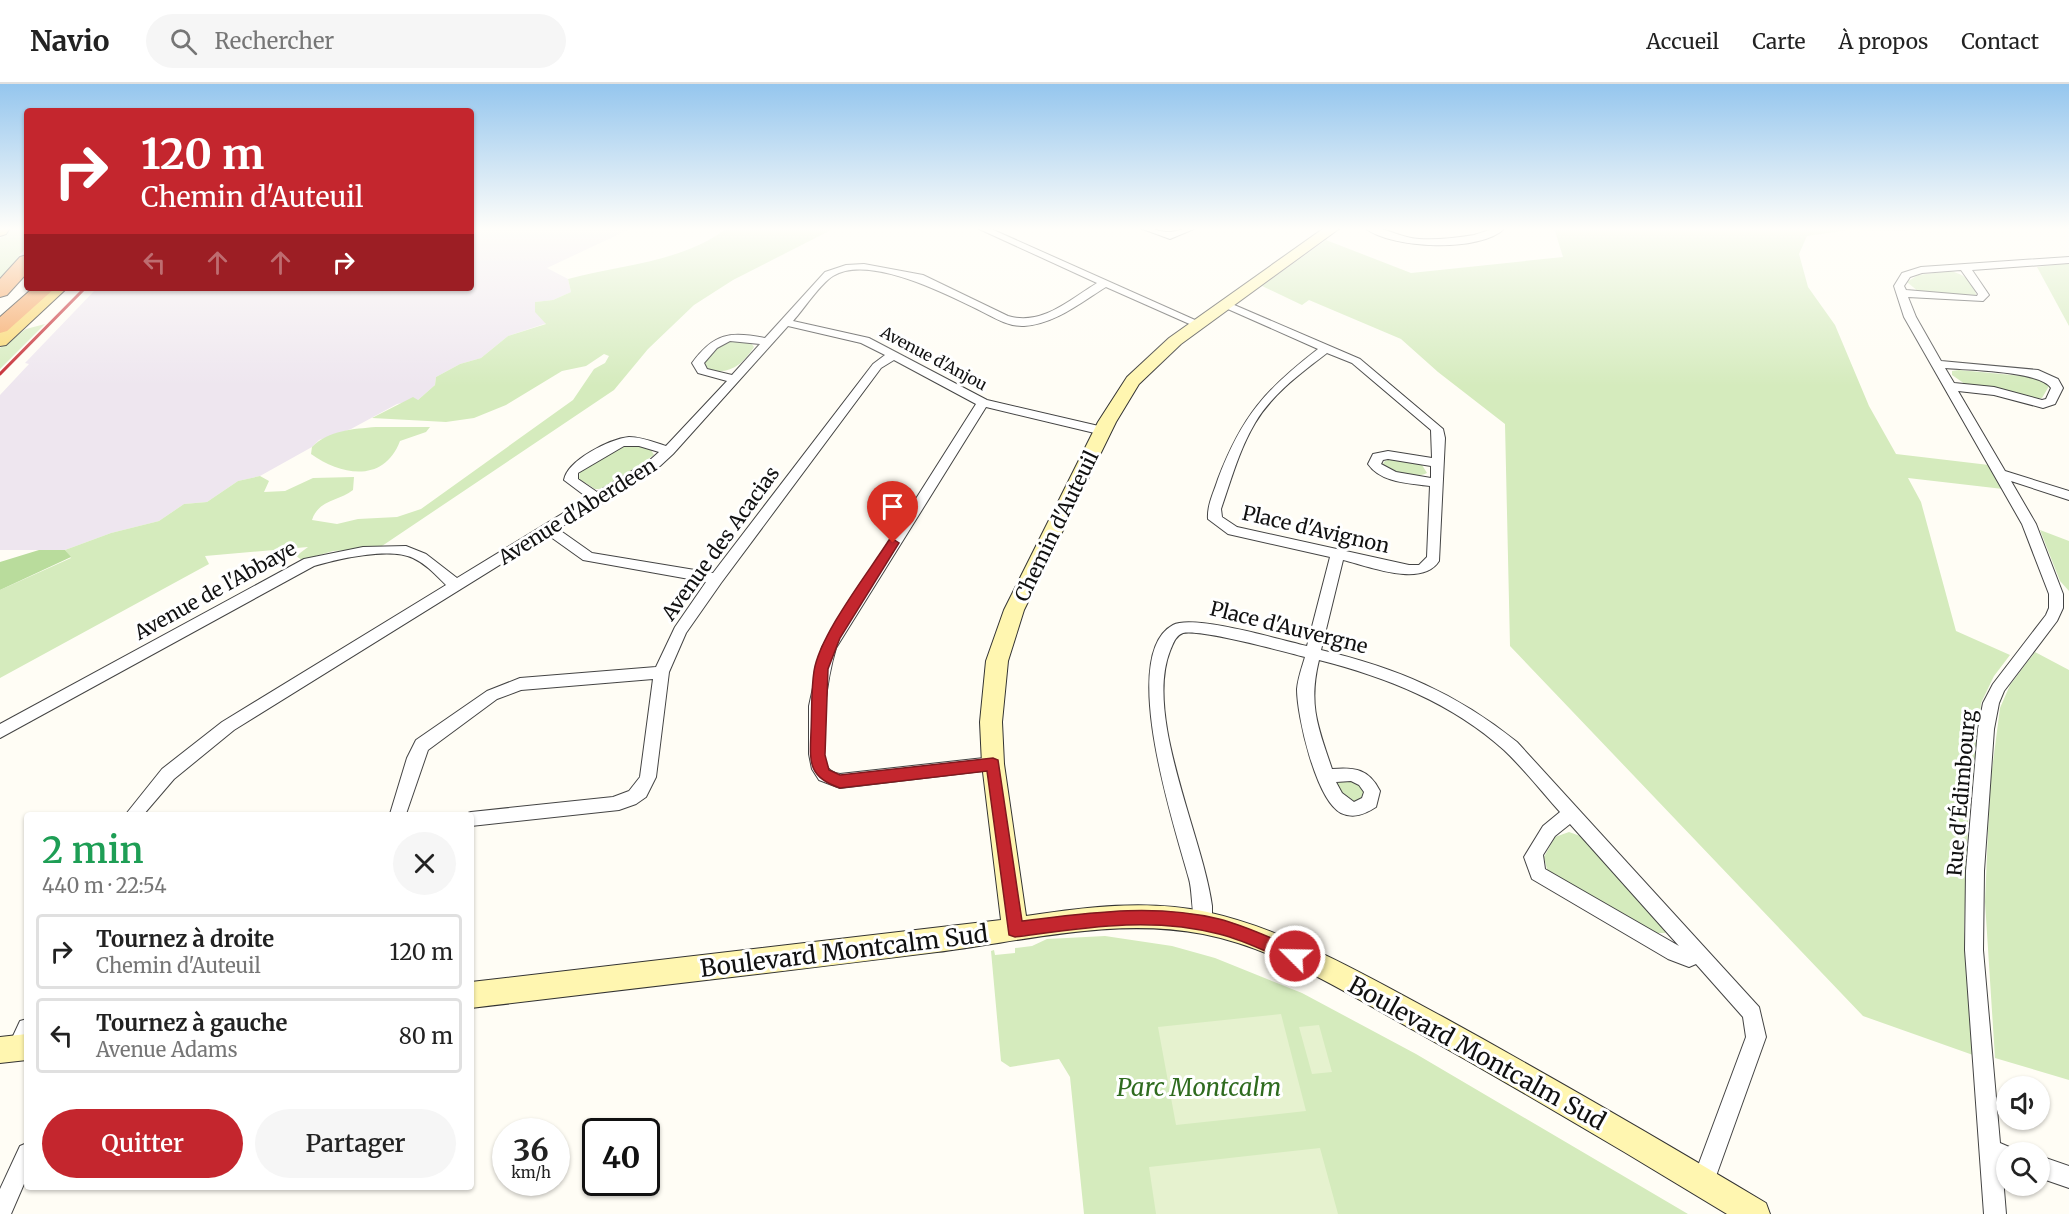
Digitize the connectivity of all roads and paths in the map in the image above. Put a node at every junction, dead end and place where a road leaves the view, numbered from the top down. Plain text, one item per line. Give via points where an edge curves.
1 (822, 281) edge
2 (927, 281) edge
3 (1100, 281) edge
4 (1258, 281) edge
5 (1901, 281) edge
6 (1975, 281) edge
7 (1105, 283) junction
8 (24, 284) edge
9 (42, 291) edge
10 (55, 291) edge
11 (1900, 293) junction
12 (1225, 304) junction
13 (0, 310) edge
14 (784, 322) junction
15 (1197, 324) junction
16 (0, 327) edge
17 (0, 341) edge
18 (767, 342) junction
19 (1326, 348) junction
20 (893, 355) junction
21 (1937, 364) junction
22 (734, 379) junction
23 (1950, 386) junction
24 (983, 403) junction
25 (1103, 431) junction
26 (669, 451) junction
27 (1438, 463) junction
28 (2002, 475) junction
29 (1437, 483) junction
30 (2069, 496) edge
31 (599, 500) junction
32 (550, 530) junction
33 (1337, 555) junction
34 (716, 579) junction
35 (457, 586) junction
36 (2063, 596) edge
37 (1311, 655) junction
38 (661, 672) junction
39 (0, 732) edge
40 (993, 764) junction
41 (1326, 776) dead end
42 (136, 812) edge
43 (399, 812) edge
44 (1573, 814) junction
45 (474, 819) edge
46 (1203, 922) junction
47 (1015, 929) junction
48 (1699, 954) junction
49 (474, 995) edge
50 (1997, 1142) edge
51 (24, 1160) edge
52 (2050, 1170) edge
53 (2069, 1177) edge
54 (1703, 1182) junction
55 (1996, 1196) edge
56 (0, 1213) edge
57 (1755, 1214) edge
58 (1995, 1214) edge

1 - 14 street, Avenue d'Aberdeen
2 - 7 street, Avenue d'Aberdeen via 1022,323 1045,320
3 - 7 street
4 - 12 street, Chemin d'Auteuil
5 - 11 street
6 - 11 street via 1984,295 1979,299
7 - 15 street
8 - 13 highway
9 - 16 highway
10 - 17 main road
11 - 21 street, Rue d'Édimbourg
12 - 15 street, Chemin d'Auteuil
12 - 19 street, Place d'Avignon
14 - 18 street, Avenue d'Aberdeen
14 - 20 street, Avenue d'Anjou via 859,338
15 - 25 street, Chemin d'Auteuil via 1139,374
18 - 22 street, Avenue d'Aberdeen
18 - 22 street via 738,336 724,338 698,363 702,371
19 - 27 street, Place d'Avignon via 1356,361 1430,421 1438,433
19 - 33 street, Place d'Avignon via 1276,390 1253,417 1240,441 1214,514 1219,524 1233,531
20 - 24 street, Avenue d'Anjou
20 - 34 street, Avenue des Acacias via 876,366
21 - 23 street, Rue d'Édimbourg
21 - 23 street via 2038,374 2054,382 2056,388 2051,401 2043,404 1994,391
22 - 26 street, Avenue d'Aberdeen
23 - 28 street, Rue d'Édimbourg
24 - 25 street, Avenue d'Anjou
24 - 40 street via 829,646 819,680 817,755 823,773 840,781
25 - 40 street, Chemin d'Auteuil via 1004,637 992,699
26 - 31 street, Avenue d'Aberdeen
26 - 31 street via 625,440 577,467 571,480
27 - 29 street, Place d'Avignon
27 - 29 street via 1388,455 1377,457 1374,464 1385,474
28 - 30 street
28 - 36 street, Rue d'Édimbourg
29 - 33 street, Place d'Avignon via 1434,557 1429,566 1409,570
31 - 32 street, Avenue d'Aberdeen
32 - 34 street via 588,557
32 - 35 street, Avenue d'Aberdeen
33 - 37 street
34 - 38 street, Avenue des Acacias via 685,623
35 - 39 street, Avenue de l'Abbaye via 419,555 407,551 337,555 309,562
35 - 42 street, Avenue d'Aberdeen via 216,735 168,774
36 - 50 street, Rue d'Édimbourg via 1994,695 1986,729 1974,909 1977,988
37 - 41 street via 1305,707
37 - 44 street, Place d'Auvergne via 1404,680 1463,708 1511,747
37 - 46 street, Place d'Auvergne via 1194,627 1180,628 1166,640 1158,676 1158,721 1200,887
38 - 43 street via 520,684 492,695 422,745
38 - 45 street, Avenue des Acacias via 648,777 637,795 613,804
40 - 47 street, Chemin d'Auteuil
44 - 48 street, Place d'Auvergne
44 - 48 street via 1556,822 1544,836 1533,856 1538,874 1675,952 1689,958
46 - 47 street, Boulevard Montcalm Sud via 1135,915
46 - 54 street, Boulevard Montcalm Sud via 1269,945 1340,977 1521,1075
47 - 49 street, Boulevard Montcalm Sud
48 - 54 street, Place d'Auvergne via 1746,1005 1757,1029
51 - 56 street
52 - 53 street
54 - 57 street, Boulevard Montcalm Sud
55 - 58 street, Rue d'Édimbourg

